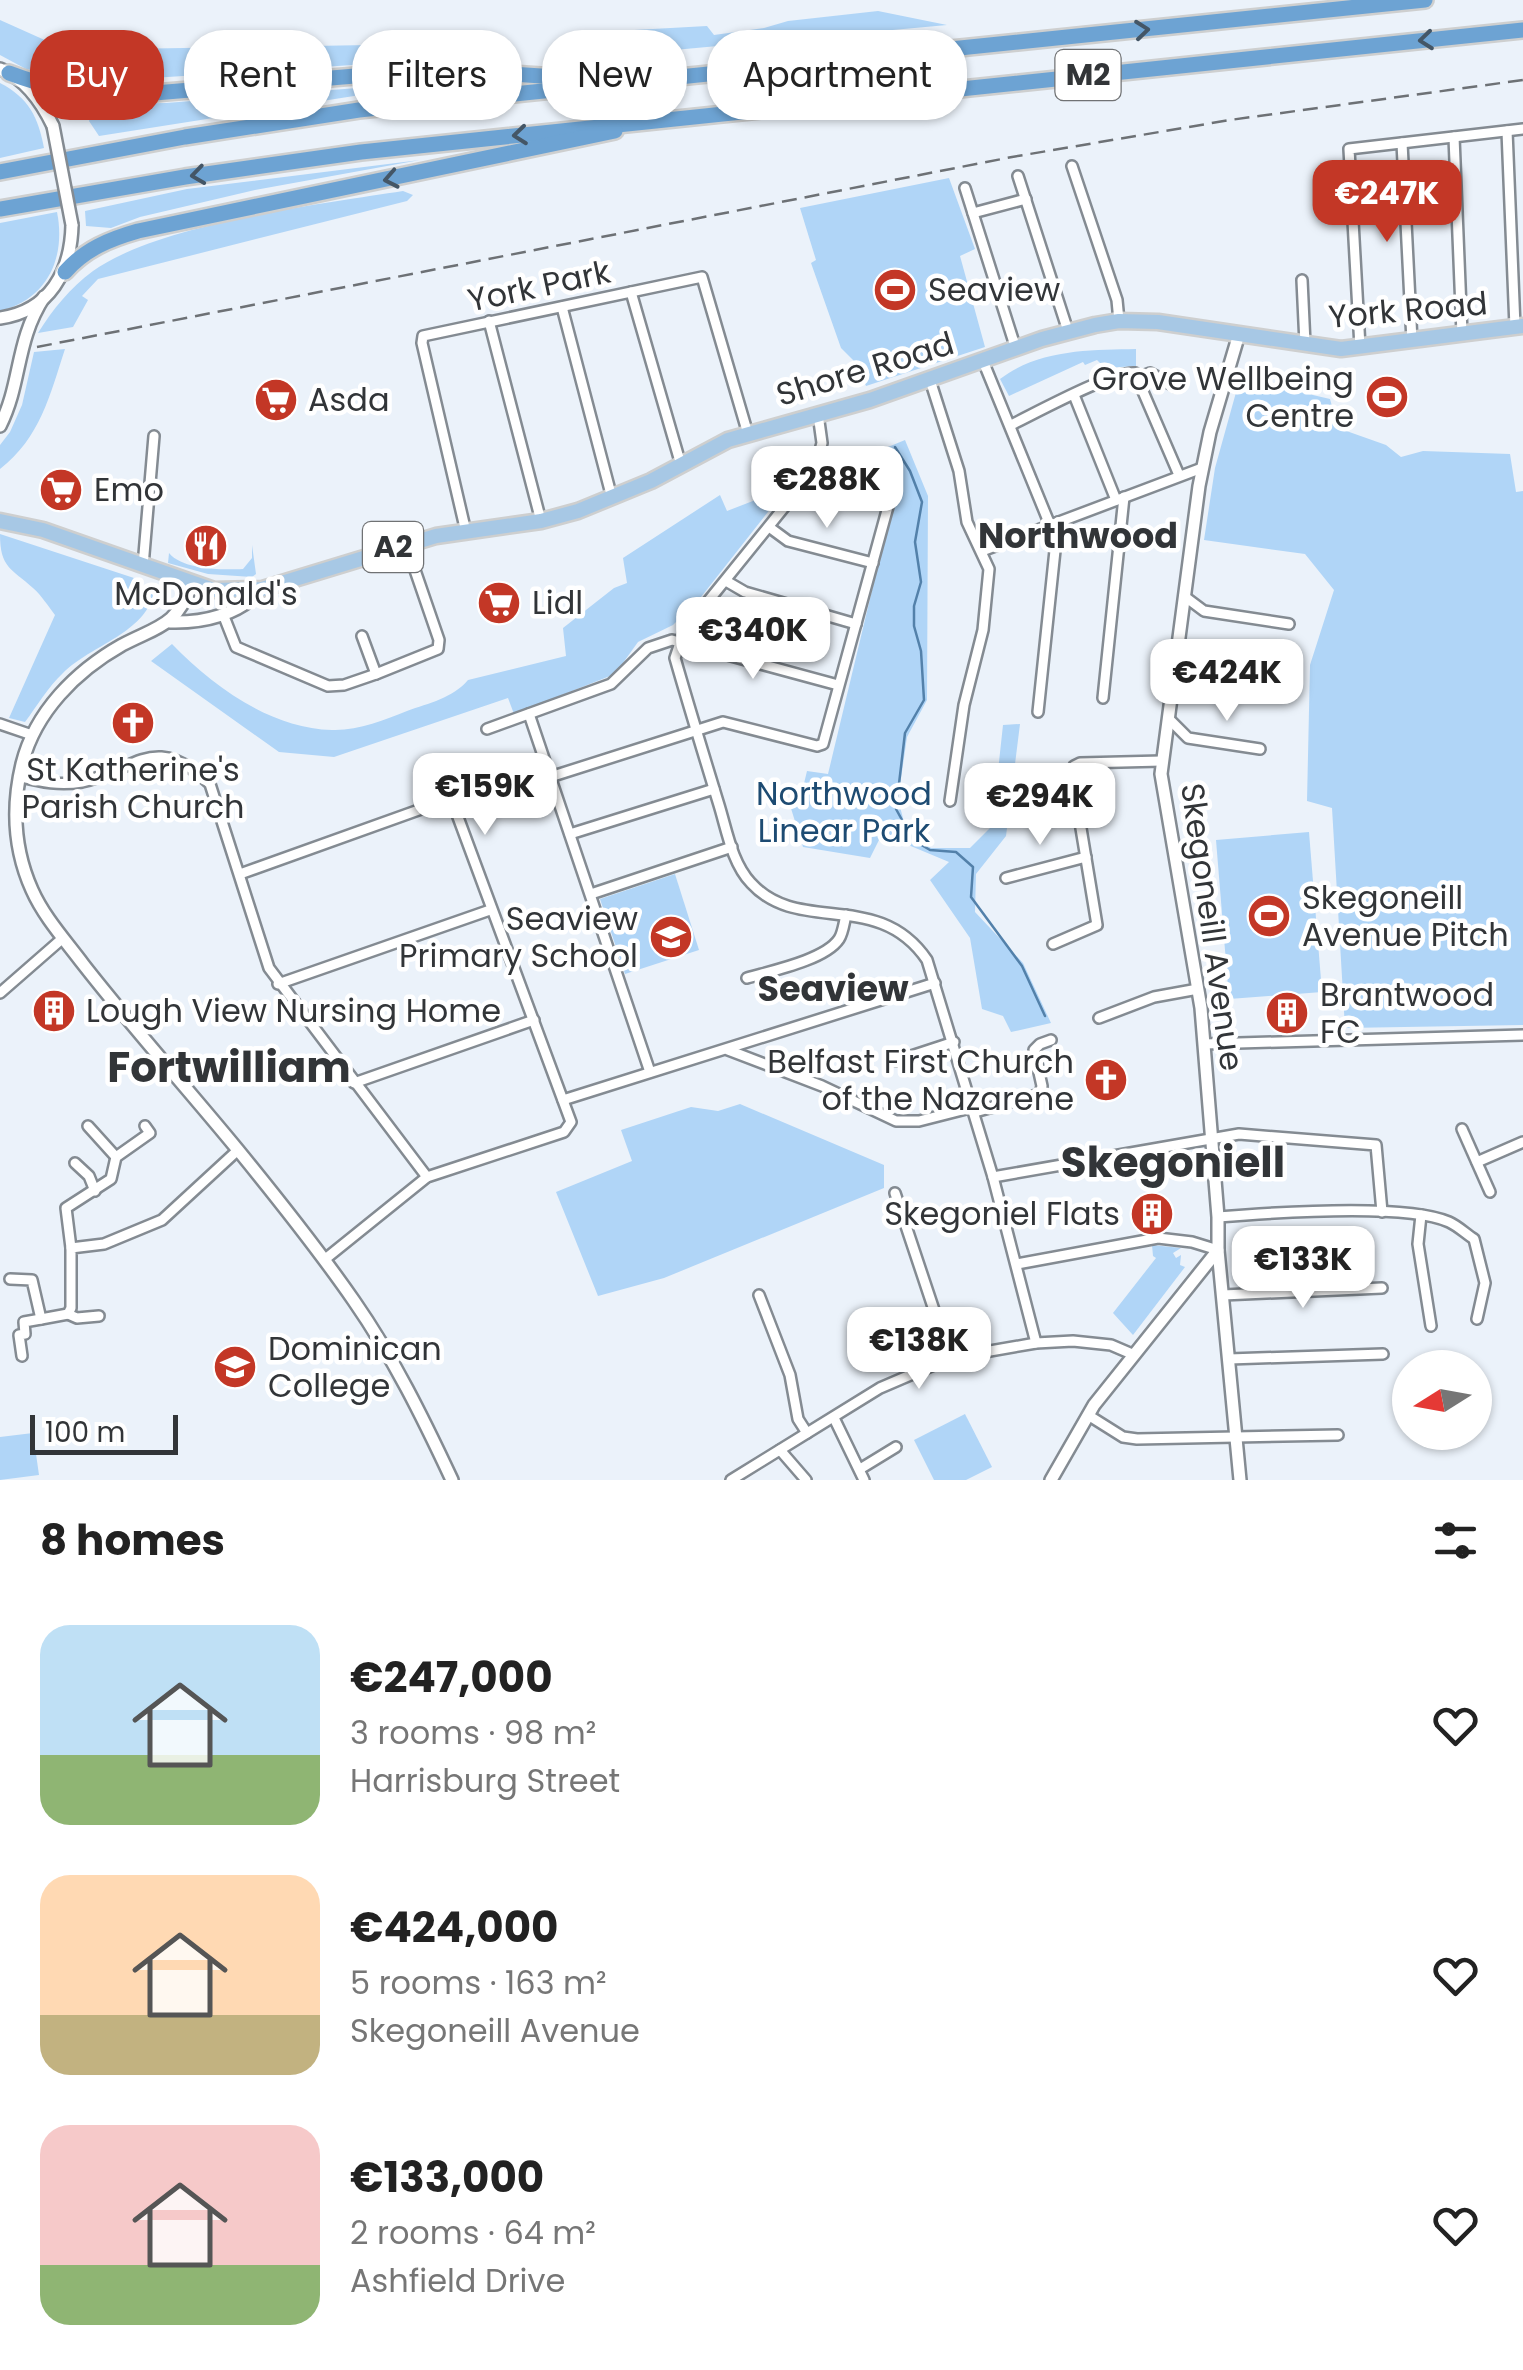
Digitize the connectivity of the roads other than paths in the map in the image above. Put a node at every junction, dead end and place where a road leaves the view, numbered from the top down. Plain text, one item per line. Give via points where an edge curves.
1 (1425, 0) edge
2 (1523, 30) edge
3 (4, 71) edge
4 (542, 75) edge
5 (687, 77) edge
6 (542, 92) edge
7 (687, 116) edge
8 (652, 120) joint
9 (1523, 129) edge
10 (1508, 131) junction
11 (1454, 137) junction
12 (1402, 143) junction
13 (1072, 166) dead end
14 (0, 172) edge
15 (1018, 176) dead end
16 (965, 188) dead end
17 (1026, 199) junction
18 (0, 209) edge
19 (973, 213) junction
20 (1523, 237) edge
21 (1511, 238) junction
22 (65, 272) junction
23 (1302, 280) dead end
24 (631, 292) junction
25 (44, 298) junction
26 (562, 307) junction
27 (0, 318) edge
28 (489, 321) junction
29 (1120, 322) junction
30 (1519, 327) edge
31 (1068, 331) junction
32 (1239, 334) junction
33 (1462, 334) junction
34 (1412, 341) junction
35 (1304, 344) junction
36 (1360, 348) junction
37 (1016, 349) junction
38 (983, 361) junction
39 (1138, 378) junction
40 (930, 380) junction
41 (1176, 386) dead end
42 (1074, 395) junction
43 (818, 414) junction
44 (1010, 424) junction
45 (0, 426) edge
46 (748, 434) junction
47 (154, 436) dead end
48 (682, 465) junction
49 (1202, 468) junction
50 (1178, 475) junction
51 (840, 491) dead end
52 (612, 498) junction
53 (1120, 498) junction
54 (0, 521) edge
55 (540, 521) junction
56 (1054, 523) junction
57 (769, 527) junction
58 (466, 532) junction
59 (406, 544) junction
60 (982, 551) junction
61 (873, 562) junction
62 (143, 566) junction
63 (726, 581) junction
64 (192, 584) junction
65 (262, 589) junction
66 (1184, 596) junction
67 (1204, 611) junction
68 (222, 614) junction
69 (170, 622) junction
70 (856, 624) junction
71 (1180, 624) junction
72 (1289, 624) dead end
73 (362, 636) dead end
74 (679, 641) junction
75 (376, 674) junction
76 (838, 685) junction
77 (1103, 698) dead end
78 (1038, 712) dead end
79 (529, 714) junction
80 (1168, 718) junction
81 (0, 724) edge
82 (488, 729) dead end
83 (696, 730) junction
84 (32, 734) junction
85 (1188, 738) junction
86 (1260, 749) dead end
87 (1163, 756) junction
88 (550, 776) junction
89 (20, 777) junction
90 (714, 789) junction
91 (950, 801) dead end
92 (570, 834) junction
93 (732, 848) junction
94 (1086, 857) junction
95 (240, 874) junction
96 (1006, 878) dead end
97 (590, 894) junction
98 (490, 910) junction
99 (846, 915) junction
100 (63, 938) junction
101 (1053, 944) dead end
102 (747, 978) dead end
103 (935, 982) junction
104 (278, 984) junction
105 (1198, 989) junction
106 (0, 992) edge
107 (1099, 1018) dead end
108 (534, 1020) junction
109 (1523, 1035) edge
110 (1051, 1040) dead end
111 (954, 1042) junction
112 (1204, 1044) junction
113 (727, 1050) junction
114 (896, 1061) dead end
115 (650, 1072) junction
116 (354, 1083) junction
117 (563, 1100) junction
118 (974, 1109) junction
119 (88, 1126) dead end
120 (145, 1126) dead end
121 (1462, 1129) dead end
122 (1212, 1137) junction
123 (1523, 1142) edge
124 (238, 1150) junction
125 (116, 1156) junction
126 (1477, 1162) junction
127 (75, 1163) dead end
128 (427, 1177) junction
129 (993, 1177) junction
130 (96, 1190) junction
131 (895, 1192) dead end
132 (1490, 1192) dead end
133 (1382, 1212) junction
134 (1421, 1215) junction
135 (1218, 1217) junction
136 (72, 1248) junction
137 (1218, 1250) junction
138 (324, 1260) junction
139 (1017, 1264) junction
140 (1204, 1264) junction
141 (10, 1279) dead end
142 (1222, 1280) junction
143 (1382, 1288) dead end
144 (759, 1295) dead end
145 (1224, 1295) junction
146 (68, 1314) junction
147 (100, 1316) dead end
148 (41, 1319) junction
149 (1477, 1319) dead end
150 (1431, 1326) dead end
151 (1036, 1343) junction
152 (1132, 1354) junction
153 (1383, 1354) dead end
154 (22, 1356) dead end
155 (950, 1358) junction
156 (1229, 1359) junction
157 (1088, 1415) junction
158 (834, 1418) junction
159 (807, 1433) junction
160 (1338, 1435) dead end
161 (1236, 1438) junction
162 (896, 1447) dead end
163 (780, 1450) junction
164 (860, 1469) junction
165 (452, 1480) edge
166 (730, 1480) edge
167 (806, 1480) edge
168 (864, 1480) edge
169 (1051, 1480) edge
170 (1240, 1480) edge

5 -> 1 highway, M2
2 -> 7 highway, M2
3 - 4 highway via 87,96 438,70
3 - 22 street, bridge via 34,94 52,126 72,225
6 - 14 highway, M2 via 359,110
8 -> 18 highway, M2 via 362,152
8 -> 22 highway via 593,138 114,237
9 - 10 street
10 - 11 street
10 - 21 street
11 - 12 street
11 - 33 street
12 - 34 street
12 - 36 street via 1349,149
13 - 29 street
15 - 17 street
16 - 19 street
17 - 19 street
17 - 31 street
19 - 37 street
20 - 21 street
21 - 30 street
22 - 25 street
23 - 35 street
24 - 26 street, York Park
24 - 46 street, York Park via 702,277
24 - 48 street
25 - 27 street
25 - 45 street via 25,331
26 - 28 street, York Park
26 - 52 street
28 - 55 street
28 - 58 street, York Park via 423,336 422,343
29 - 31 main road, Shore Road / A2
29 - 32 main road, Shore Road / A2
30 - 33 main road, York Road / A2
31 - 37 main road, Shore Road / A2
32 - 35 main road, York Road / A2
32 - 49 street, Skegoneill Avenue
33 - 34 main road, York Road / A2
34 - 36 main road, York Road / A2
35 - 36 main road, York Road / A2
37 - 38 main road, Shore Road / A2
38 - 40 main road, Shore Road / A2
38 - 44 street
39 - 41 street via 1150,373
39 - 42 street via 1128,372
39 - 50 street
40 - 43 main road, Shore Road / A2
40 - 60 street via 967,522
42 - 44 street
42 - 53 street
43 - 46 main road, Shore Road / A2
43 - 57 street via 822,443 815,469
44 - 56 street
46 - 48 main road, Shore Road / A2
47 - 62 street
48 - 52 main road, Shore Road / A2
49 - 50 street
49 - 66 street, Skegoneill Avenue
50 - 53 street
51 - 61 street via 889,503
52 - 55 main road, Shore Road / A2
53 - 56 street
53 - 77 street
54 - 62 main road, Shore Road / A2
55 - 58 main road, Shore Road / A2
56 - 60 street
56 - 78 street
57 - 61 street via 788,541
57 - 63 street
58 - 59 main road, Shore Road / A2
59 - 65 main road, Shore Road / A2
59 - 75 street via 438,649
60 - 91 street via 990,569 983,630
61 - 70 street
62 - 64 main road, Shore Road / A2
63 - 70 street
63 - 74 street
64 - 65 main road, Shore Road / A2
64 - 69 street
65 - 68 street
66 - 67 street
66 - 71 street, Skegoneill Avenue
67 - 71 street
67 - 72 street
68 - 69 street
68 - 75 street via 236,647 328,686
69 - 84 street via 121,646 61,690
70 - 76 street
71 - 80 street, Skegoneill Avenue
73 - 75 street
74 - 76 street
74 - 79 street via 648,648 611,684
74 - 83 street via 675,658
76 - 83 street via 817,746 732,723
79 - 82 street
79 - 88 street
80 - 85 street
80 - 87 street, Skegoneill Avenue
81 - 84 street
83 - 88 street
83 - 90 street
84 - 89 street
85 - 86 street
85 - 87 street
87 - 94 street via 1074,766
87 - 105 street, Skegoneill Avenue via 1164,798
88 - 92 street
89 - 95 street via 85,781 151,756 188,766 210,784
89 - 100 street via 16,827 25,874
90 - 92 street
90 - 93 street
92 - 97 street
93 - 97 street
93 - 99 street via 750,883 767,896 786,906
94 - 96 street
94 - 101 street via 1097,925
95 - 98 street via 441,802 455,810
95 - 104 street
97 - 115 street
98 - 104 street
98 - 108 street
99 - 102 street via 830,948
99 - 103 street via 905,934
100 - 106 street
100 - 124 street
103 - 111 street
103 - 113 street
104 - 116 street
105 - 107 street via 1154,996
105 - 112 street, Skegoneill Avenue
108 - 116 street
108 - 117 street
109 - 112 street
110 - 118 street via 1034,1050 1040,1094
111 - 114 street
111 - 118 street
112 - 122 street, Skegoneill Avenue
113 - 115 street
113 - 118 street via 896,1121
115 - 117 street
116 - 128 street
117 - 128 street via 570,1122 564,1132
118 - 129 street
119 - 125 street
120 - 125 street via 150,1133
121 - 126 street
122 - 129 street
122 - 133 street via 1275,1135 1376,1145
122 - 135 street, Skegoneill Avenue
123 - 126 street
124 - 136 street via 162,1220 104,1244
124 - 138 street
125 - 130 street via 111,1179
126 - 132 street
127 - 130 street
128 - 138 street
129 - 139 street
130 - 136 street via 66,1208
131 - 155 street
133 - 134 street
133 - 135 street
134 - 149 street via 1474,1239 1485,1283
134 - 150 street via 1418,1244
135 - 137 street, Skegoneill Avenue
136 - 146 street
137 - 139 street via 1158,1238
137 - 140 street
137 - 142 street, Skegoneill Avenue
138 - 165 street via 384,1348
139 - 151 street
140 - 142 street
140 - 152 street
141 - 148 street via 32,1280
142 - 145 street, Skegoneill Avenue
143 - 145 street
144 - 159 street
145 - 156 street, Skegoneill Avenue
146 - 147 street
146 - 148 street
148 - 154 street via 24,1322
151 - 152 street via 1088,1341
151 - 155 street
152 - 157 street
153 - 156 street
155 - 158 street via 880,1388
156 - 161 street, Skegoneill Avenue
157 - 161 street via 1123,1437
157 - 169 street
158 - 159 street
158 - 164 street
159 - 163 street
160 - 161 street
161 - 170 street, Skegoneill Avenue
162 - 164 street
163 - 166 street
163 - 167 street
164 - 168 street

